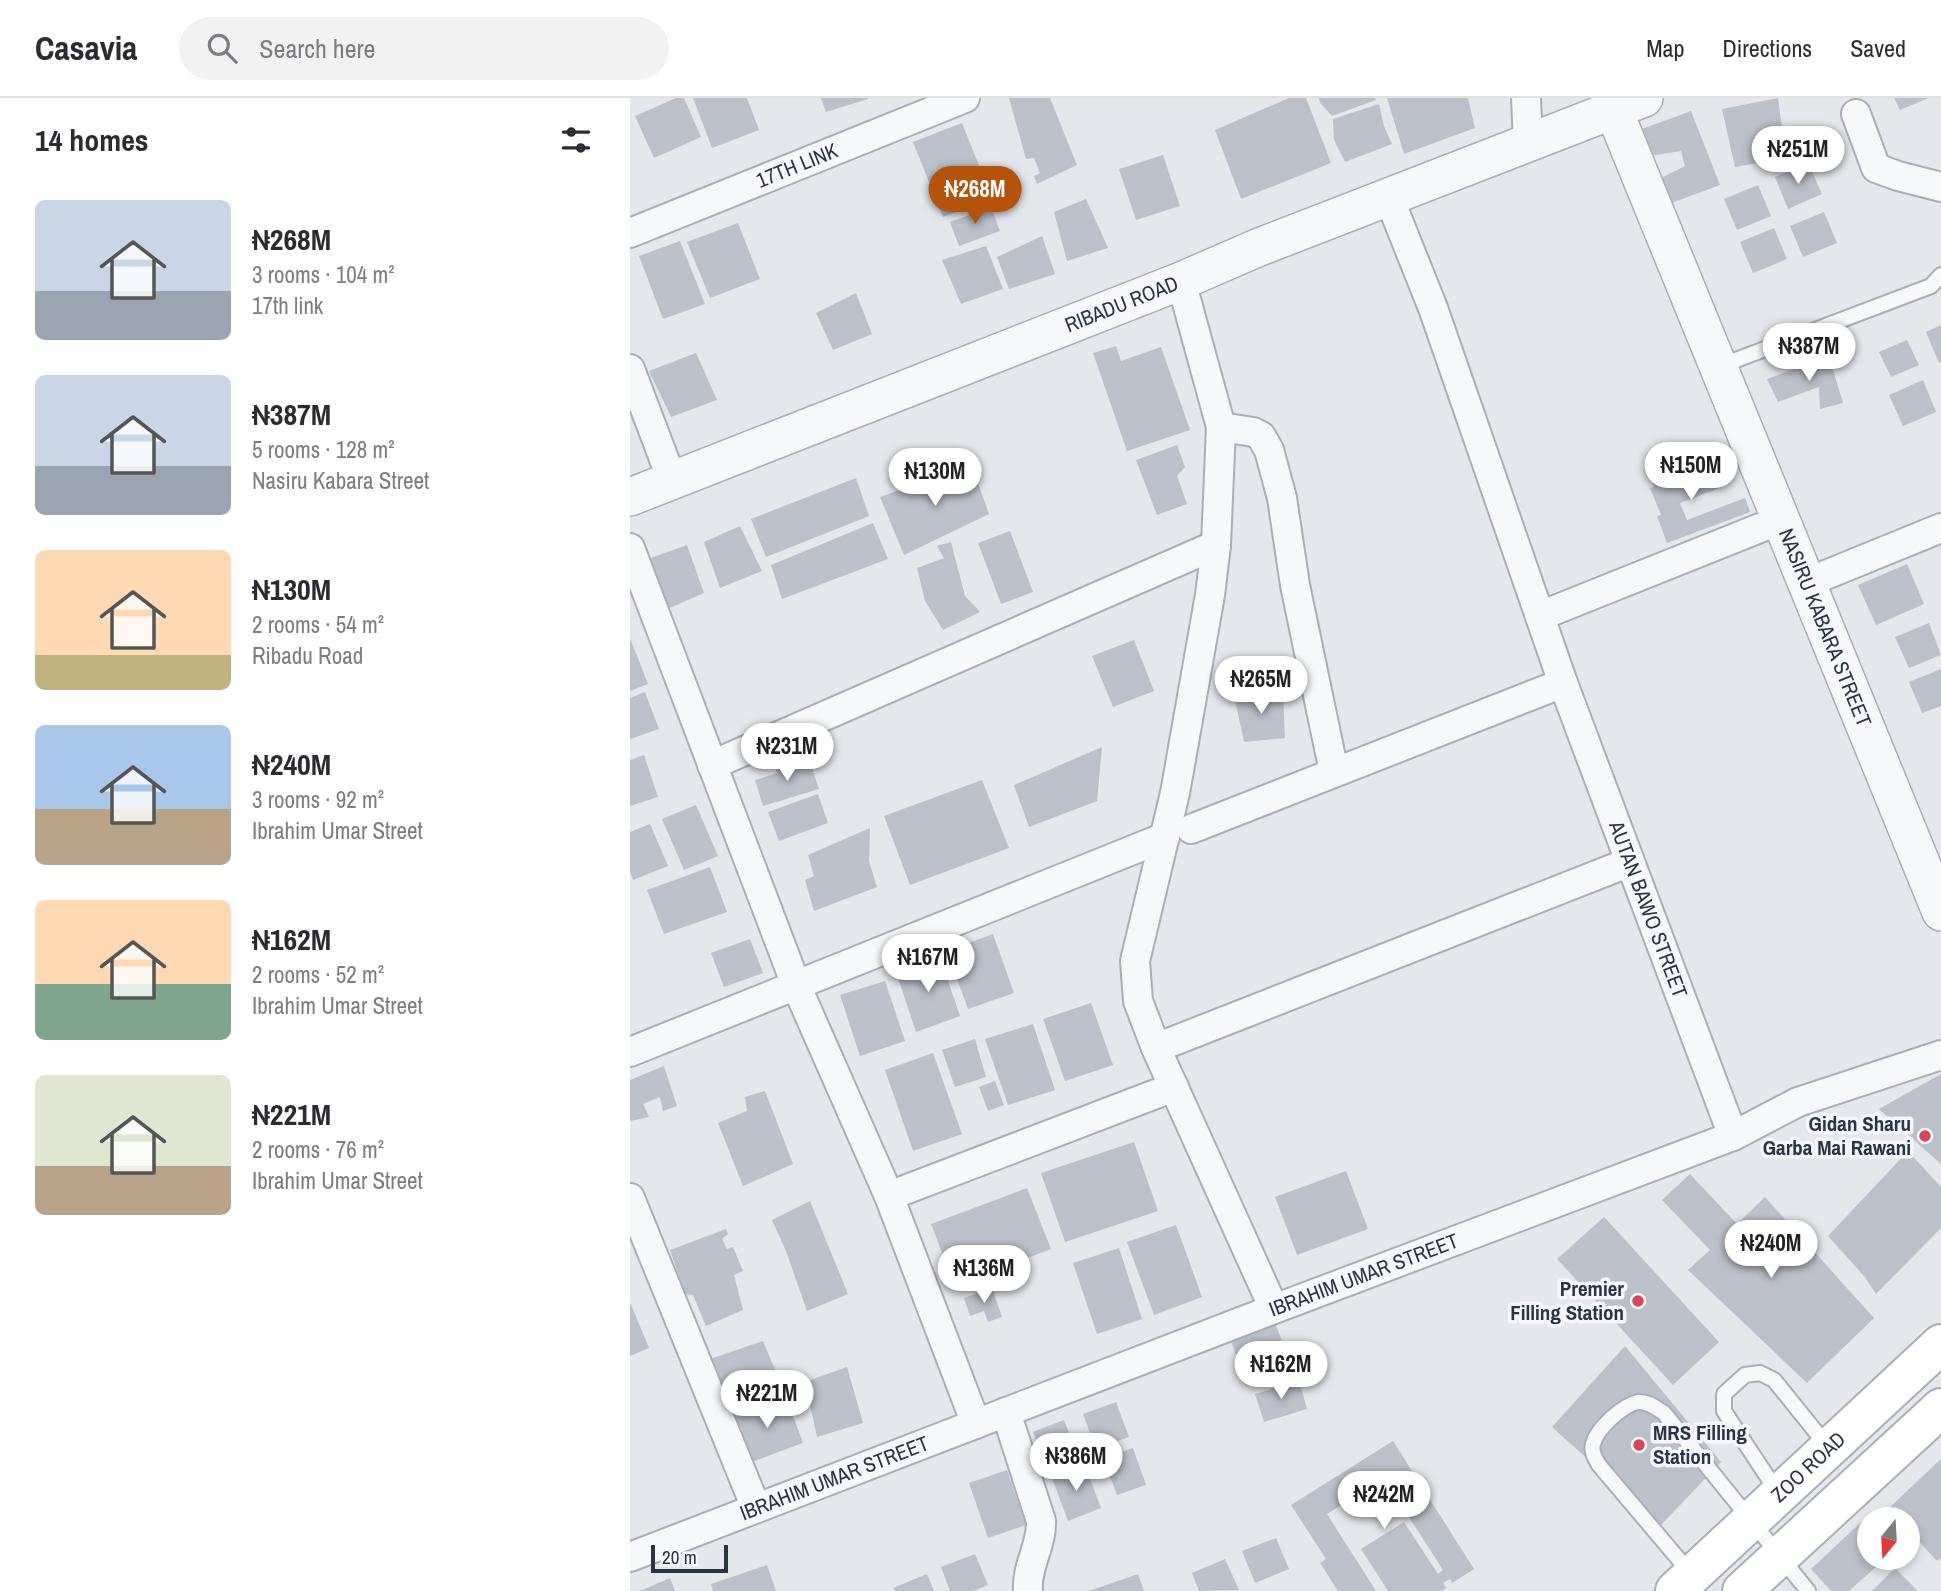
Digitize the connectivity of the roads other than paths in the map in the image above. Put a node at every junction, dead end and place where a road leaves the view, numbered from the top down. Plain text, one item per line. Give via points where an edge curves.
1 (965, 98) edge
2 (1526, 98) edge
3 (1629, 105) edge
4 (1856, 114) dead end
5 (1528, 143) junction
6 (1941, 187) edge
7 (1389, 198) junction
8 (630, 233) edge
9 (1941, 275) edge
10 (1181, 281) junction
11 (1718, 367) junction
12 (630, 369) edge
13 (1221, 427) junction
14 (672, 480) junction
15 (630, 498) edge
16 (1780, 520) junction
17 (1941, 528) edge
18 (1216, 545) junction
19 (630, 548) edge
20 (1806, 583) junction
21 (1540, 616) junction
22 (1563, 684) junction
23 (712, 765) junction
24 (1334, 772) junction
25 (1178, 833) junction
26 (1630, 862) junction
27 (1941, 912) edge
28 (796, 985) junction
29 (1156, 1048) junction
30 (630, 1052) edge
31 (1941, 1055) edge
32 (1174, 1087) junction
33 (1733, 1136) junction
34 (889, 1196) junction
35 (630, 1198) edge
36 (1274, 1309) junction
37 (1941, 1344) edge
38 (1941, 1408) edge
39 (1006, 1412) junction
40 (976, 1424) junction
41 (1829, 1448) junction
42 (1779, 1494) junction
43 (756, 1508) junction
44 (1751, 1520) junction
45 (630, 1557) edge
46 (1780, 1558) junction
47 (1684, 1583) edge
48 (1028, 1591) edge
49 (1742, 1591) edge
50 (1808, 1591) edge

1 - 8 street, 17TH LINK
2 - 5 street
3 - 5 street, RIBADU ROAD
3 - 11 street, NASIRU KABARA STREET
4 - 6 street via 1876,168
5 - 7 street, RIBADU ROAD
7 - 10 street, RIBADU ROAD
7 - 21 street, AUTAN BAWO STREET via 1433,308
9 - 11 lane via 1931,286
10 - 13 street
10 - 14 street, RIBADU ROAD
11 - 16 street, NASIRU KABARA STREET
12 - 14 street
13 - 18 street
13 - 24 street via 1253,432 1269,450
14 - 15 street, RIBADU ROAD
16 - 20 street, NASIRU KABARA STREET
16 - 21 street
17 - 20 street
18 - 23 street
18 - 25 street via 1175,793
19 - 23 street
20 - 27 street, NASIRU KABARA STREET
21 - 22 street, AUTAN BAWO STREET
22 - 24 street
22 - 26 street, AUTAN BAWO STREET
23 - 28 street
24 - 25 street
25 - 28 street
25 - 29 street via 1135,961 1138,1001
26 - 29 street
26 - 33 street, AUTAN BAWO STREET
28 - 30 street
28 - 34 street
29 - 32 street
31 - 33 street, IBRAHIM UMAR STREET via 1798,1102
32 - 34 street
32 - 36 street
33 - 36 street, IBRAHIM UMAR STREET
34 - 40 street
35 - 43 street
36 - 39 street, IBRAHIM UMAR STREET
37 - 41 main road, ZOO ROAD
38 - 46 main road
39 - 40 street, IBRAHIM UMAR STREET
39 - 48 street via 1041,1521
40 - 43 street, IBRAHIM UMAR STREET
41 - 42 main road, ZOO ROAD
41 - 42 lane via 1774,1380 1760,1373 1745,1375 1724,1394 1724,1411
42 - 44 main road, ZOO ROAD
43 - 45 street, IBRAHIM UMAR STREET
44 - 46 lane
44 - 47 main road, ZOO ROAD
44 - 47 lane via 1664,1413 1648,1403 1625,1407 1600,1432 1593,1455
46 - 49 main road
46 - 50 lane

